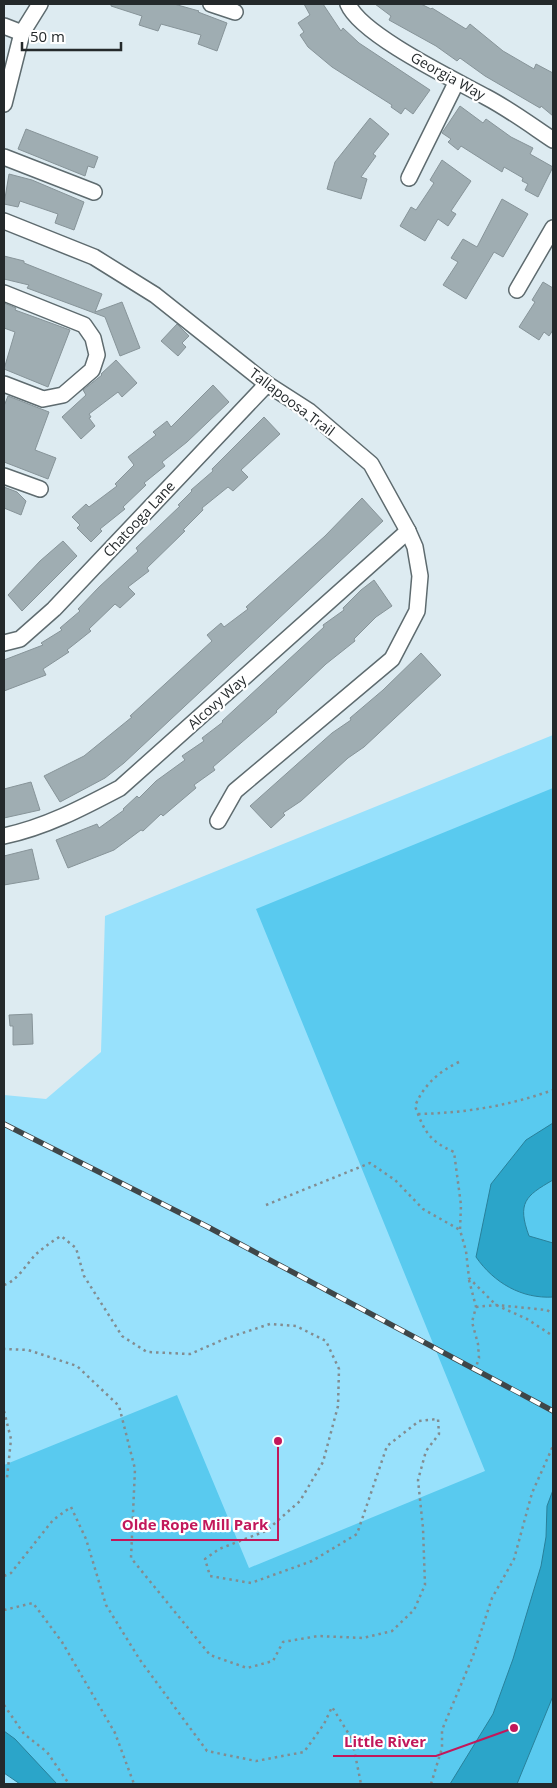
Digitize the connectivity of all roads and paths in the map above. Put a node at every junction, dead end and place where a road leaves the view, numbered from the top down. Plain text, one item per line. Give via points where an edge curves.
1 (40, 4) edge
2 (211, 4) edge
3 (348, 4) edge
4 (235, 12) dead end
5 (4, 26) edge
6 (22, 33) junction
7 (456, 83) junction
8 (4, 104) edge
9 (553, 140) edge
10 (4, 157) edge
11 (409, 178) dead end
12 (94, 192) dead end
13 (4, 221) edge
14 (553, 228) edge
15 (517, 290) dead end
16 (4, 292) edge
17 (4, 384) edge
18 (267, 384) junction
19 (4, 476) edge
20 (40, 490) dead end
21 (408, 531) junction
22 (4, 643) edge
23 (218, 821) dead end
24 (4, 836) edge
25 (459, 1062) dead end
26 (553, 1090) edge
27 (418, 1114) junction
28 (266, 1205) dead end
29 (460, 1230) junction
30 (469, 1278) junction
31 (4, 1285) edge
32 (496, 1305) junction
33 (476, 1307) junction
34 (553, 1314) edge
35 (553, 1336) edge
36 (4, 1349) edge
37 (474, 1370) dead end
38 (4, 1411) edge
39 (553, 1446) edge
40 (4, 1479) edge
41 (4, 1576) edge
42 (4, 1610) edge
43 (4, 1705) edge
44 (69, 1784) edge
45 (134, 1784) edge
46 (361, 1784) edge
47 (431, 1784) edge

1 - 6 street
2 - 4 street
3 - 7 street, Georgia Way via 366,24 396,47
5 - 6 street
6 - 8 street
7 - 9 street, Georgia Way via 487,97
7 - 11 street
10 - 12 street
13 - 18 street, Tallapoosa Trail via 94,257 155,295
14 - 15 street
16 - 17 street via 84,325 93,338 97,355 92,370 63,395 43,399
18 - 21 street, Tallapoosa Trail via 309,411 371,464
18 - 22 street, Chatooga Lane via 54,609 20,639
19 - 20 street
21 - 23 street, Tallapoosa Trail via 415,547 420,576 417,611 392,658 235,791
21 - 24 street, Alcovy Way via 120,788 66,817
25 - 27 path via 443,1070 421,1092 415,1106
26 - 27 path via 497,1107 462,1113
27 - 29 path via 424,1130 437,1144 454,1152 461,1205
28 - 29 path via 370,1163 395,1180 423,1209
29 - 30 path
30 - 32 path
30 - 33 path
31 - 36 path via 11,1283 35,1256 61,1236 76,1248 84,1276 122,1336 147,1352 190,1354 270,1324 296,1326 326,1341 340,1369 338,1406 323,1462 300,1501 266,1531 219,1549 205,1559 210,1576 251,1583 312,1562 357,1534 387,1446 419,1421 438,1419 439,1434 426,1451 418,1480 424,1528 425,1585 414,1610 392,1631 363,1638 318,1636 283,1642 273,1661 247,1668 210,1654 131,1558 135,1469 119,1406 77,1366 28,1350
32 - 33 path
32 - 34 path via 547,1310
32 - 35 path via 527,1319
33 - 37 path via 472,1322 479,1358
38 - 40 path via 12,1440 7,1478
39 - 47 path via 532,1493 514,1559 492,1598 473,1656 442,1730 442,1748
41 - 46 path via 11,1573 53,1520 71,1507 86,1539 106,1605 140,1660 207,1751 256,1760 304,1752 332,1707 352,1739
42 - 45 path via 33,1604 39,1611 62,1642 115,1733
43 - 44 path via 24,1734 47,1752

